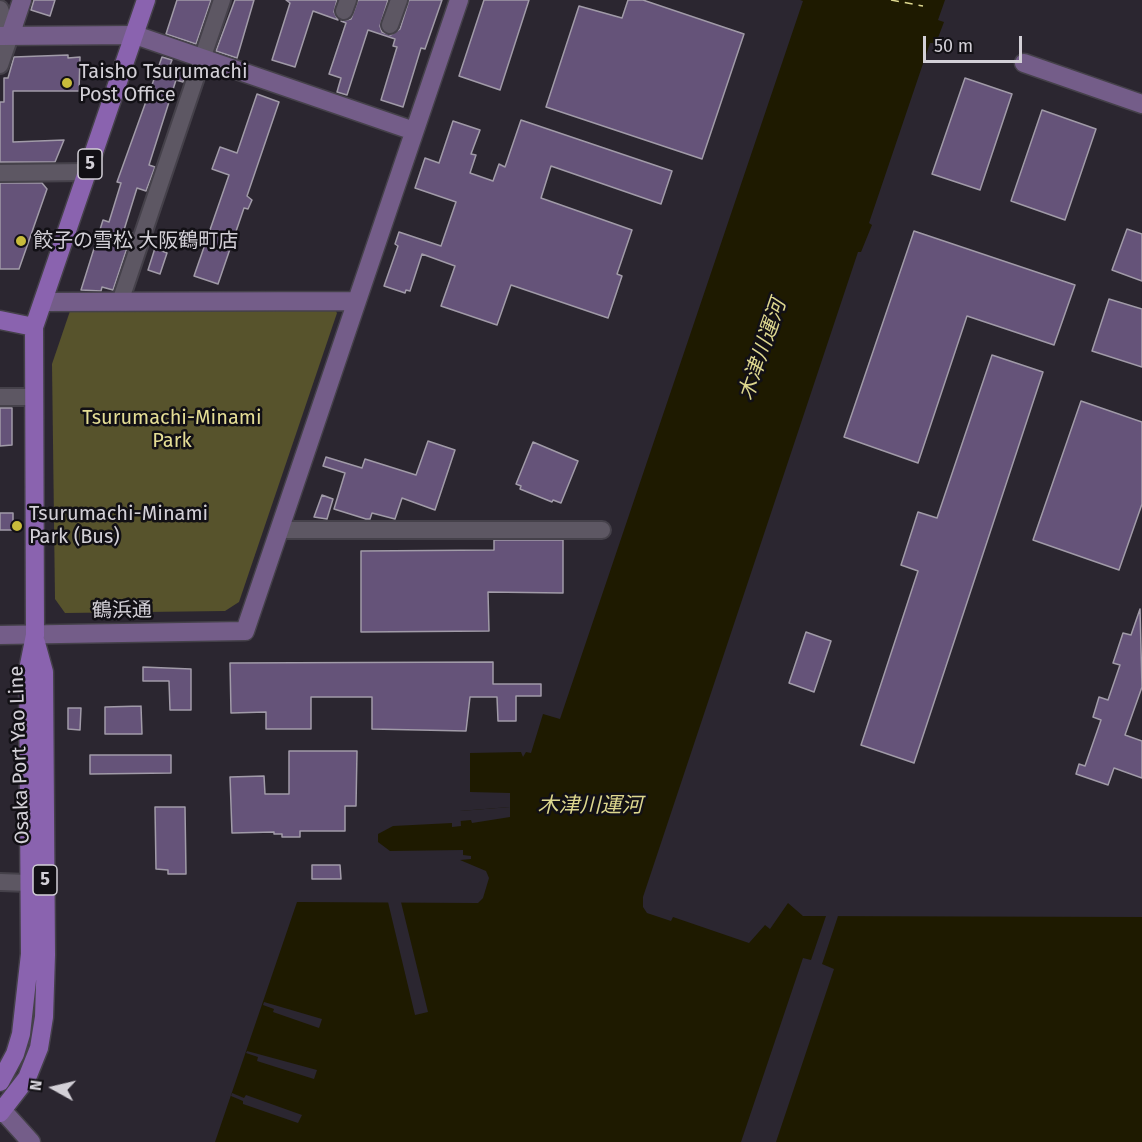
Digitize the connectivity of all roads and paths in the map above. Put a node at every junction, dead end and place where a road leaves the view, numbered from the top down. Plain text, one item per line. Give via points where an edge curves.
1 (22, 0) edge
2 (146, 0) edge
3 (222, 0) edge
4 (399, 0) edge
5 (459, 0) edge
6 (0, 9) edge
7 (390, 25) dead end
8 (135, 35) junction
9 (5, 36) edge
10 (202, 58) junction
11 (1024, 63) dead end
12 (0, 65) edge
13 (1142, 104) edge
14 (414, 131) junction
15 (87, 172) junction
16 (0, 173) edge
17 (357, 301) junction
18 (43, 302) junction
19 (120, 302) junction
20 (0, 320) edge
21 (34, 327) junction
22 (0, 334) edge
23 (34, 397) junction
24 (0, 398) edge
25 (280, 530) junction
26 (602, 530) dead end
27 (0, 635) edge
28 (34, 635) junction
29 (0, 882) edge
30 (28, 883) junction
31 (0, 1082) edge
32 (1, 1112) edge
33 (31, 1142) edge

1 - 9 street
2 - 8 main road, Osaka Port Yao Line / 5
3 - 10 street
4 - 7 street
5 - 14 street
6 - 9 street
8 - 9 street
8 - 10 street
8 - 15 main road, Osaka Port Yao Line / 5
9 - 12 street
10 - 14 street
10 - 19 street
11 - 13 street
14 - 17 street
15 - 16 street
15 - 18 main road, Osaka Port Yao Line / 5
17 - 19 street
17 - 25 street
18 - 19 street
18 - 21 main road, Osaka Port Yao Line / 5
20 - 21 main road
21 - 22 main road
21 - 23 main road, Osaka Port Yao Line / 5
23 - 24 street
23 - 28 main road, Osaka Port Yao Line / 5
25 - 26 street
25 - 28 street, 鶴浜通 via 245,631
27 - 28 street, 鶴浜通
28 - 30 main road, Osaka Port Yao Line / 5 via 28,670
28 - 32 main road, Osaka Port Yao Line / 5 via 44,672 44,1017 39,1048 27,1078
29 - 30 street
30 - 31 main road, Osaka Port Yao Line / 5 via 30,954 24,1016 15,1054
32 - 33 street

